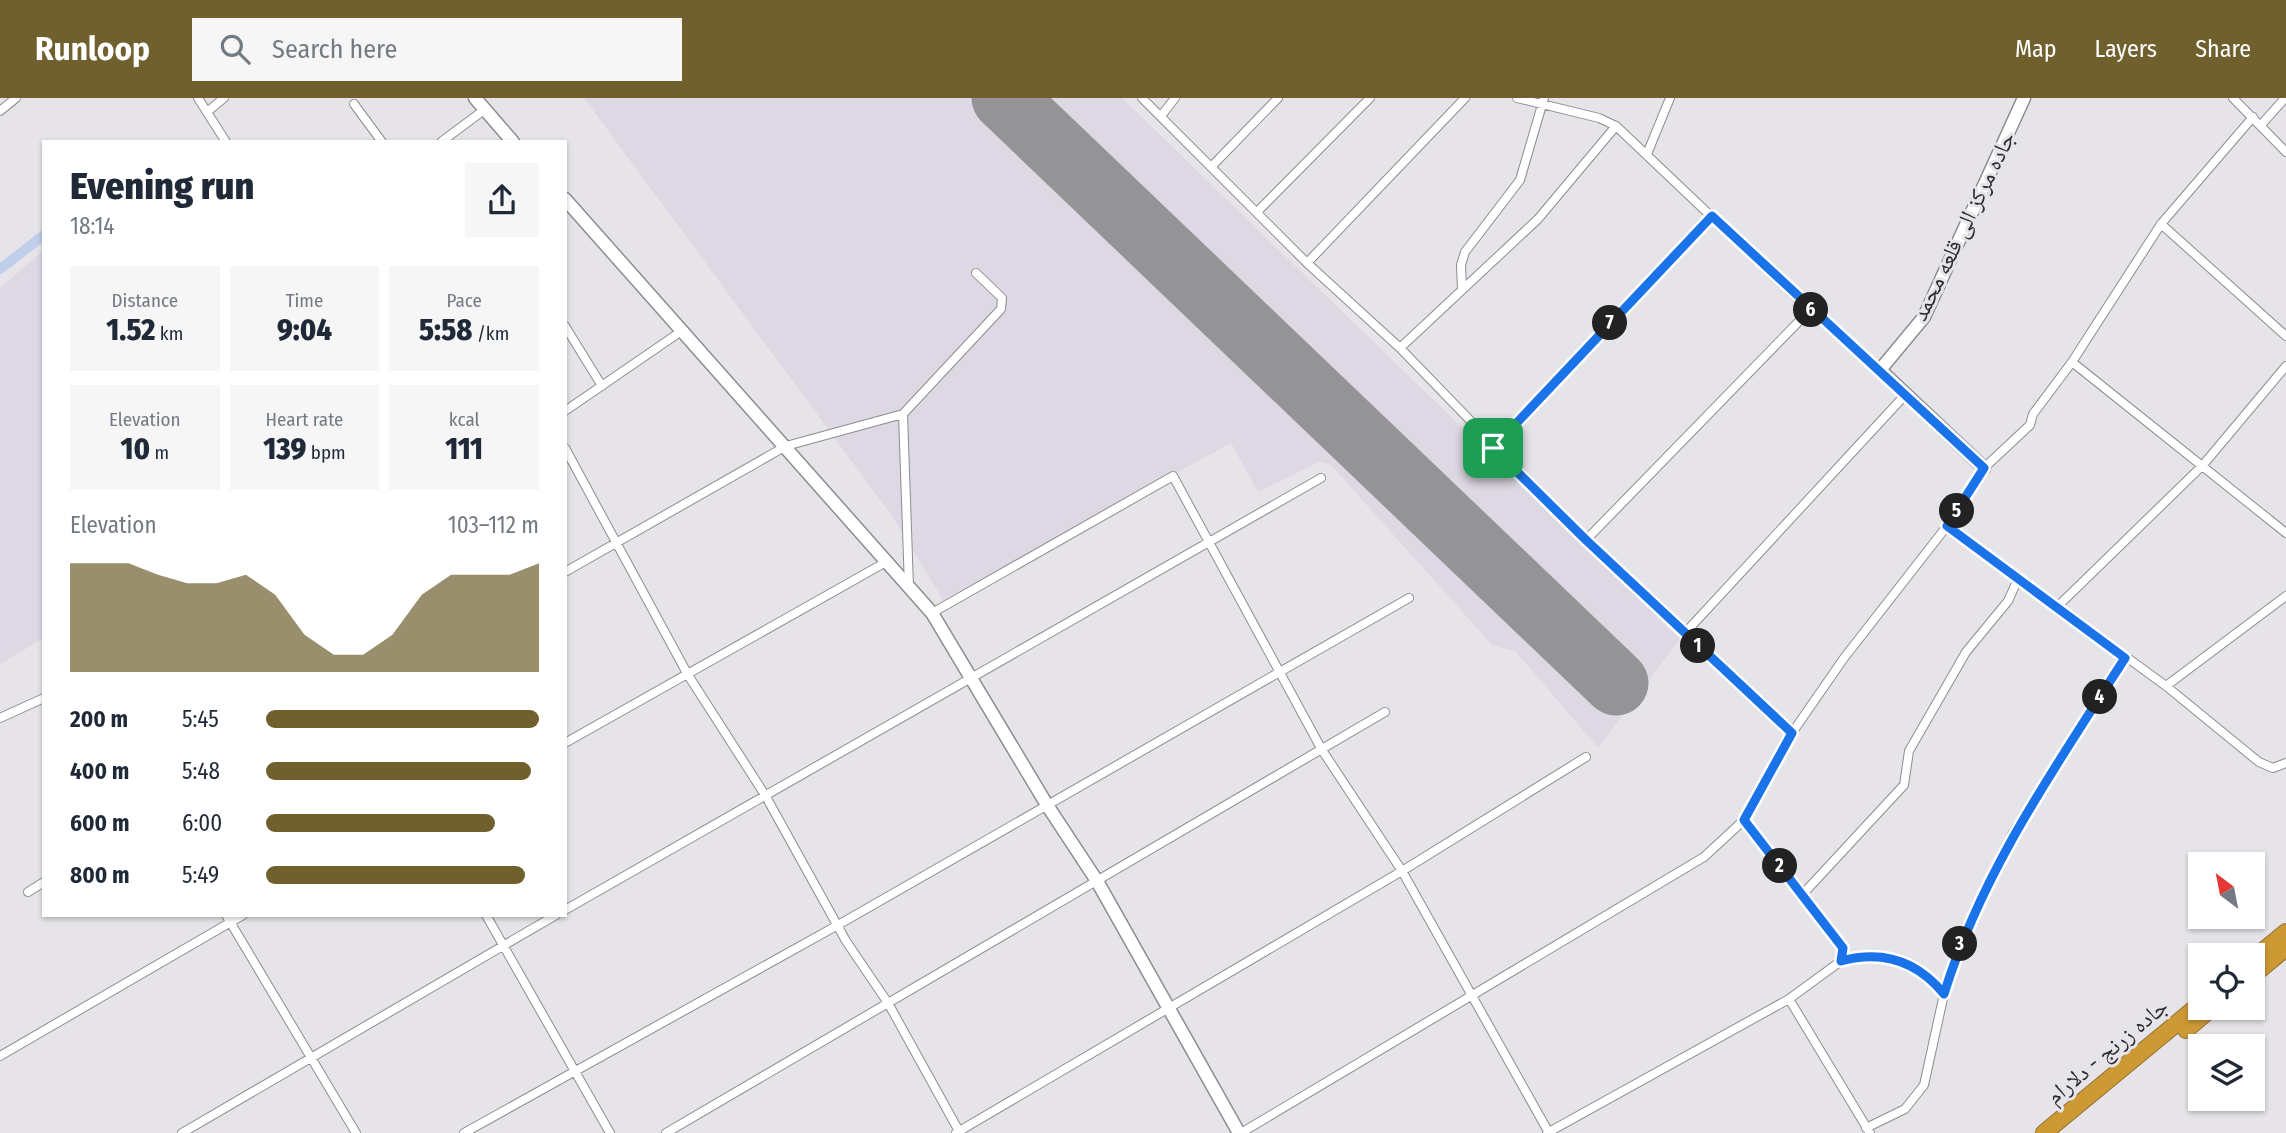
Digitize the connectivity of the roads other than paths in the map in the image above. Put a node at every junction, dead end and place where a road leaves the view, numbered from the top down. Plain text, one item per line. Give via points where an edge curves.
1 (16, 98) edge
2 (198, 98) edge
3 (224, 98) edge
4 (475, 98) edge
5 (1142, 98) edge
6 (1175, 98) edge
7 (1278, 98) edge
8 (1370, 98) edge
9 (1465, 98) edge
10 (1517, 98) edge
11 (1670, 98) edge
12 (2025, 98) edge
13 (2233, 98) edge
14 (2285, 98) edge
15 (1543, 102) edge
16 (354, 104) dead end
17 (484, 110) junction
18 (0, 111) edge
19 (207, 112) junction
20 (1161, 116) junction
21 (2253, 117) junction
22 (2261, 125) junction
23 (1616, 126) junction
24 (225, 140) edge
25 (381, 140) edge
26 (444, 140) edge
27 (511, 140) edge
28 (2286, 152) edge
29 (1647, 154) junction
30 (1212, 166) junction
31 (567, 201) edge
32 (1258, 211) junction
33 (1712, 216) junction
34 (2161, 224) junction
35 (1307, 263) junction
36 (976, 273) dead end
37 (1462, 290) junction
38 (1810, 310) junction
39 (567, 330) edge
40 (683, 331) junction
41 (2286, 336) edge
42 (1400, 348) junction
43 (2072, 362) junction
44 (2286, 366) edge
45 (1880, 370) junction
46 (602, 386) junction
47 (1906, 394) junction
48 (567, 410) edge
49 (903, 414) junction
50 (786, 446) junction
51 (1493, 448) junction
52 (567, 452) edge
53 (2203, 465) junction
54 (1984, 468) junction
55 (1321, 478) dead end
56 (1947, 526) junction
57 (2286, 533) edge
58 (1210, 539) junction
59 (1586, 540) junction
60 (617, 544) junction
61 (886, 562) junction
62 (567, 571) edge
63 (2018, 579) junction
64 (909, 589) junction
65 (2286, 596) edge
66 (1409, 598) dead end
67 (2056, 608) junction
68 (932, 613) junction
69 (1685, 633) junction
70 (2125, 658) junction
71 (1282, 671) junction
72 (688, 676) junction
73 (972, 676) junction
74 (2166, 686) junction
75 (42, 699) edge
76 (1385, 712) dead end
77 (0, 718) edge
78 (1792, 733) junction
79 (567, 742) edge
80 (1322, 750) junction
81 (1586, 757) dead end
82 (2286, 763) edge
83 (765, 795) junction
84 (1047, 805) junction
85 (1744, 820) junction
86 (1402, 871) junction
87 (1097, 881) junction
88 (42, 883) edge
89 (28, 892) dead end
90 (1802, 895) junction
91 (567, 909) edge
92 (487, 917) edge
93 (553, 917) edge
94 (228, 919) edge
95 (838, 925) junction
96 (2286, 932) edge
97 (504, 945) junction
98 (2286, 948) edge
99 (2265, 949) edge
100 (1841, 961) junction
101 (2265, 965) edge
102 (1944, 994) junction
103 (1470, 995) junction
104 (1789, 999) junction
105 (888, 1003) junction
106 (1167, 1008) junction
107 (2188, 1014) edge
108 (2197, 1020) edge
109 (0, 1056) edge
110 (312, 1057) junction
111 (574, 1070) junction
112 (1868, 1130) edge
113 (958, 1132) edge
114 (182, 1133) edge
115 (356, 1133) edge
116 (464, 1133) edge
117 (610, 1133) edge
118 (666, 1133) edge
119 (1240, 1133) edge
120 (1548, 1133) edge
121 (2044, 1133) edge
122 (2064, 1133) edge

1 - 18 street
2 - 19 street
3 - 19 street
4 - 17 street
5 - 20 street
6 - 20 street
7 - 30 street
8 - 32 street
9 - 35 street
10 - 15 street
11 - 29 street
12 - 45 street, جاده مرکز الی قلعه محمد via 1924,317
13 - 21 street
14 - 22 street
15 - 23 street
15 - 37 street via 1520,180 1465,251
16 - 25 street
17 - 26 street
17 - 27 street
19 - 24 street
20 - 30 street
21 - 22 street
21 - 34 street
22 - 28 street
23 - 29 street
23 - 37 street via 1538,219
29 - 33 street
30 - 32 street
31 - 40 street
32 - 35 street
33 - 38 street
33 - 51 street
34 - 41 street
34 - 43 street
35 - 42 street
36 - 49 street via 1004,304
37 - 42 street
38 - 45 street
38 - 59 street
39 - 46 street
40 - 46 street
40 - 50 street
42 - 51 street
43 - 53 street
43 - 54 street via 2033,414 2030,425
44 - 53 street
45 - 47 street
46 - 48 street
47 - 54 street
47 - 69 street
49 - 50 street
49 - 64 street
50 - 60 street
50 - 61 street
51 - 59 street
52 - 60 street
53 - 57 street
53 - 67 street
54 - 56 street
55 - 58 street
56 - 63 street
56 - 78 street
58 - 68 street via 1172,477
58 - 71 street
58 - 73 street
59 - 69 street
60 - 62 street
60 - 72 street
61 - 64 street
61 - 72 street
63 - 67 street
63 - 90 street via 2008,601 1966,652 1909,751 1904,785
64 - 68 street
65 - 74 street
66 - 71 street
67 - 70 street
68 - 73 street
69 - 78 street
70 - 74 street
70 - 102 street via 2013,832 1957,950
71 - 80 street
71 - 84 street
72 - 79 street
72 - 83 street
73 - 83 street
73 - 84 street
74 - 82 street via 2259,762 2273,768
75 - 77 street
76 - 80 street
78 - 85 street
80 - 86 street
80 - 87 street
81 - 86 street
83 - 91 street
83 - 95 street
84 - 87 street
84 - 95 street
85 - 90 street
85 - 103 street via 1704,857
86 - 103 street
86 - 106 street
87 - 105 street
87 - 106 street
88 - 89 street
90 - 100 street via 1843,948
92 - 97 street
93 - 97 street
94 - 109 street
94 - 110 street
95 - 105 street
95 - 111 street
96 - 99 highway
97 - 110 street
97 - 111 street
98 - 101 highway
100 - 102 street via 1862,955 1906,963
100 - 104 street
102 - 112 street via 1924,1085 1905,1109
103 - 119 street
103 - 120 street
104 - 112 street
104 - 120 street
105 - 113 street
105 - 118 street
106 - 113 street
106 - 119 street
107 - 121 highway, جاده زرنج - دلارام
108 - 122 highway, جاده زرنج - دلارام
110 - 114 street
110 - 115 street
111 - 116 street
111 - 117 street

